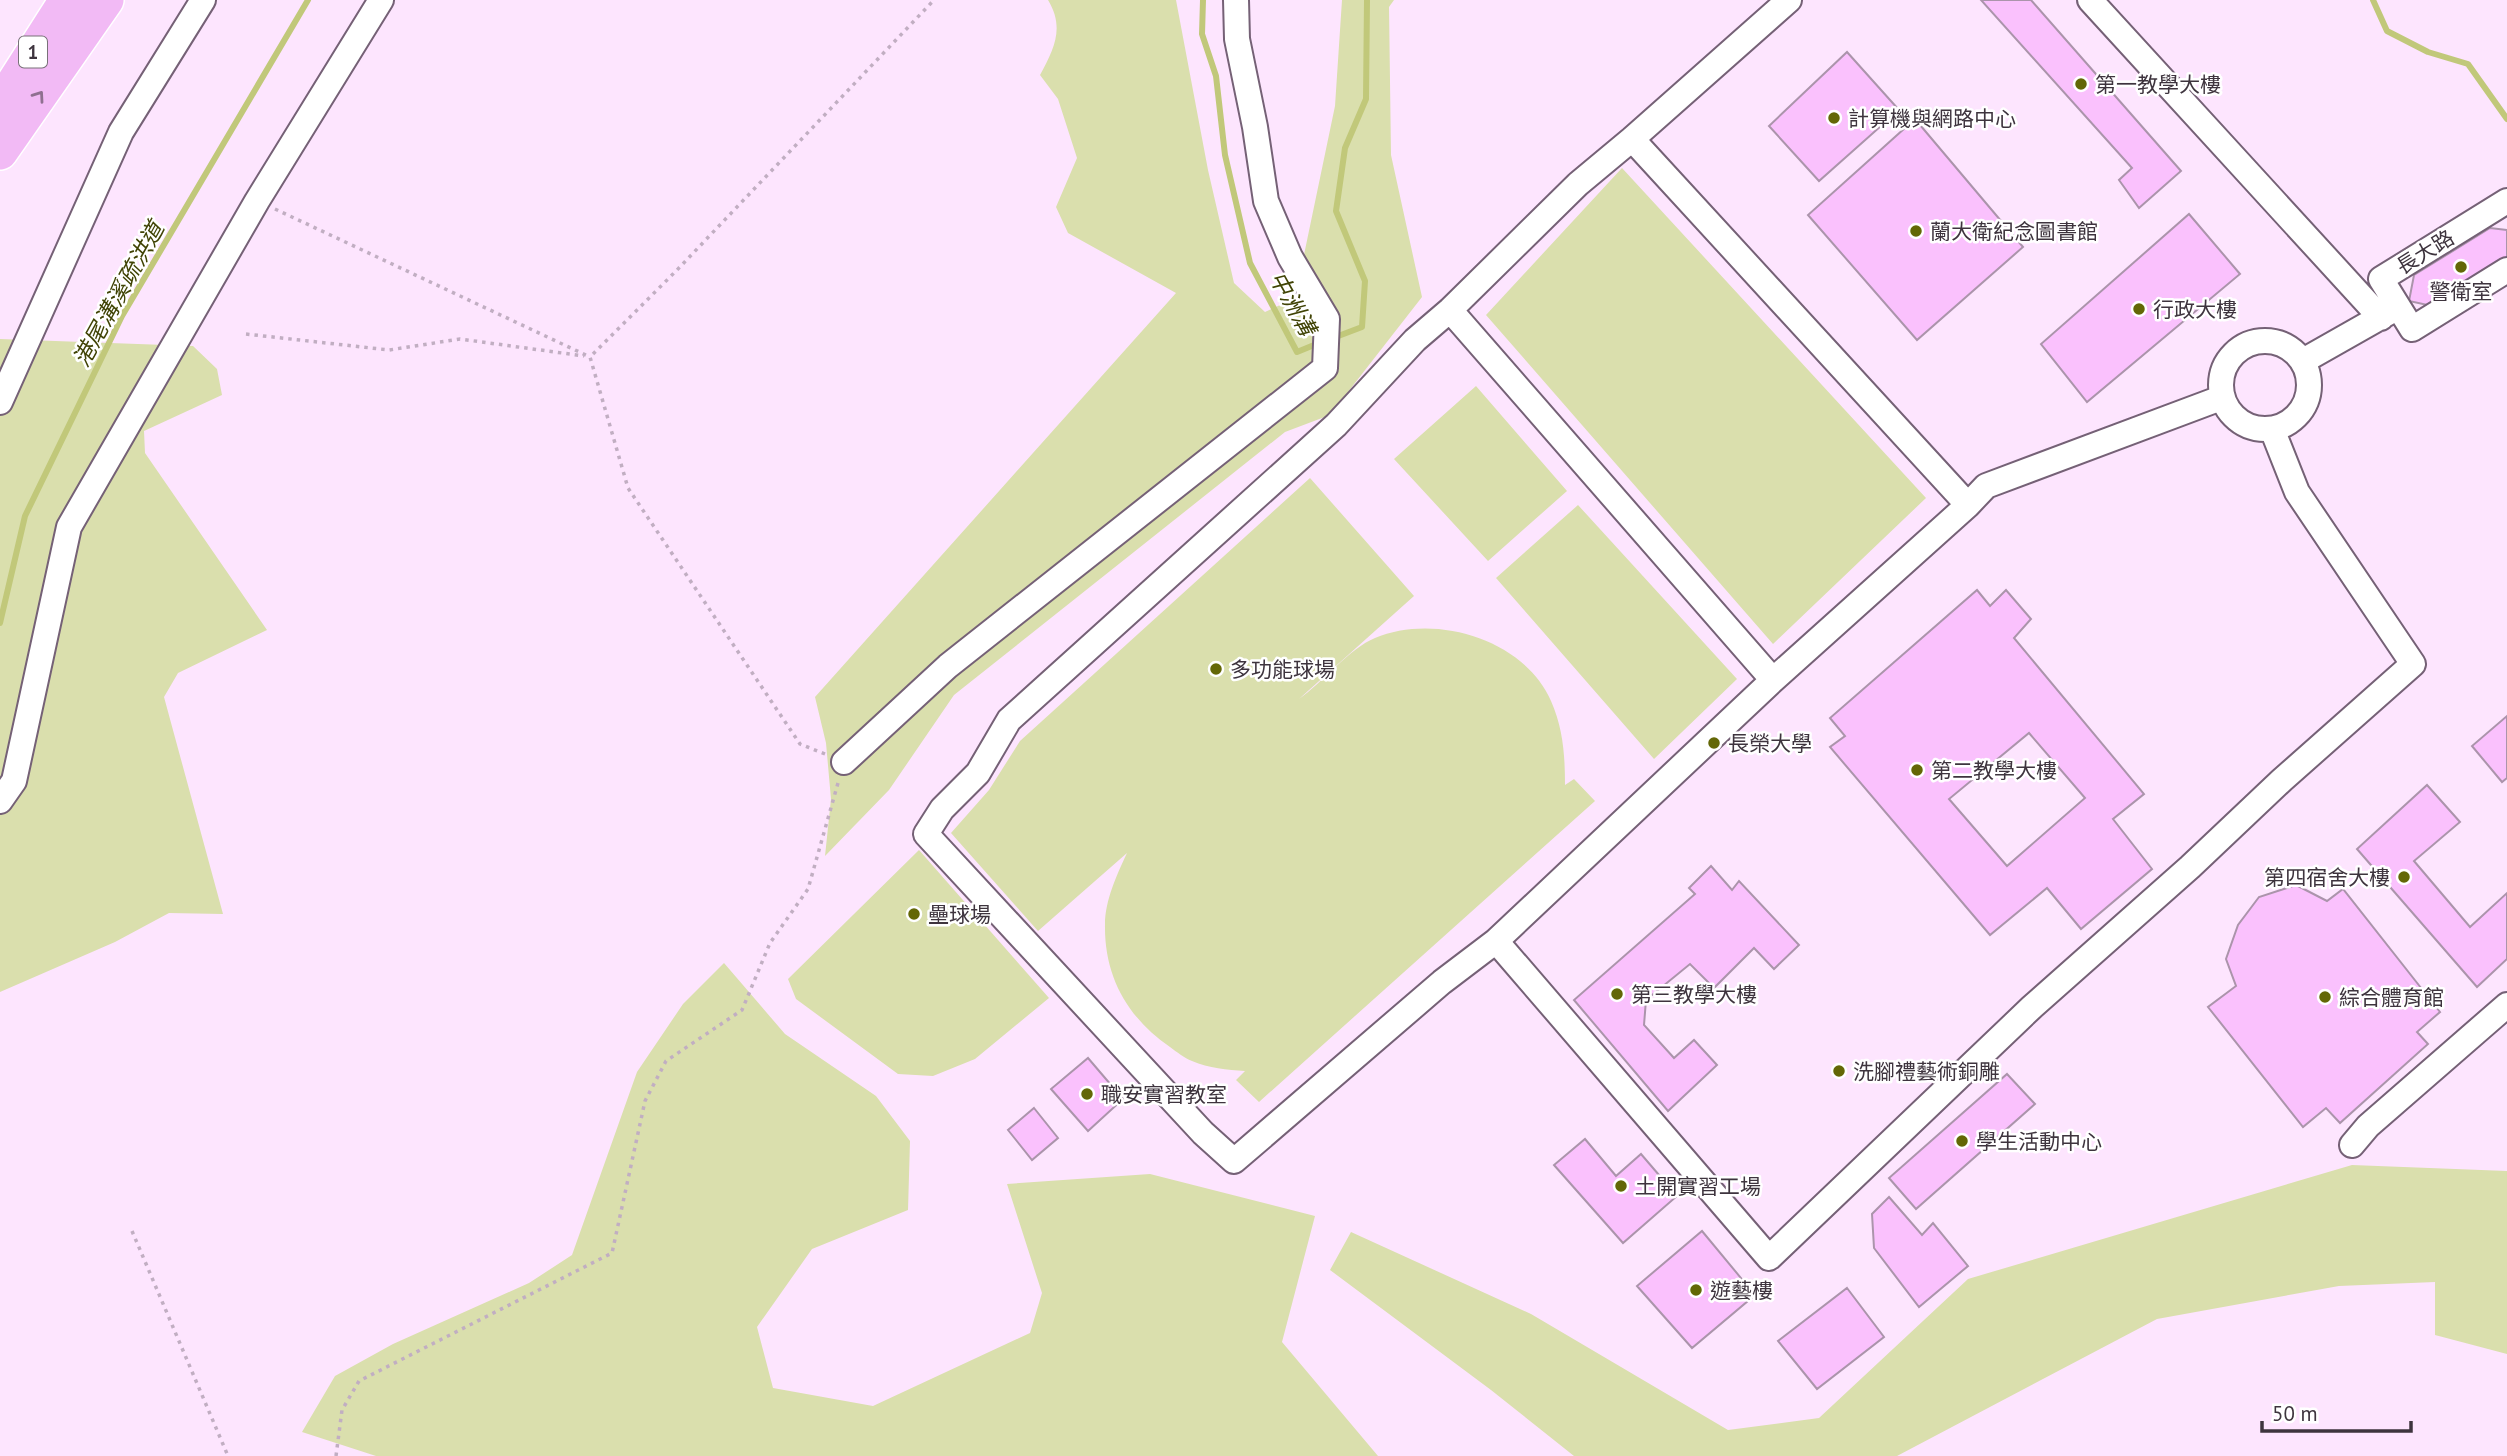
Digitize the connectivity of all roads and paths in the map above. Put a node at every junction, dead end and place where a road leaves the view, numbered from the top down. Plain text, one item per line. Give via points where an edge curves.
1 (67, 0) edge
2 (107, 0) edge
3 (203, 0) edge
4 (380, 0) edge
5 (934, 0) edge
6 (1236, 0) edge
7 (1789, 0) edge
8 (2090, 0) edge
9 (0, 105) edge
10 (1632, 139) junction
11 (0, 152) edge
12 (257, 201) junction
13 (2507, 201) edge
14 (2507, 270) edge
15 (1450, 310) junction
16 (2389, 312) junction
17 (246, 334) dead end
18 (590, 357) junction
19 (2302, 361) junction
20 (2221, 398) junction
21 (0, 402) edge
22 (2272, 429) junction
23 (1968, 505) junction
24 (1773, 680) junction
25 (844, 762) junction
26 (0, 801) edge
27 (1496, 941) junction
28 (2507, 1005) edge
29 (2352, 1145) dead end
30 (132, 1231) dead end
31 (228, 1456) edge
32 (336, 1456) edge

1 - 9 highway, 1
11 -> 2 highway
3 - 21 street via 121,132
4 - 12 street
5 - 18 path
6 - 25 street via 1237,39 1266,201 1290,257 1326,319 1325,369 948,666
7 - 10 street
8 - 16 street
10 - 15 street via 1577,184
10 - 23 street
12 - 18 path
12 - 26 street via 69,527 13,780
13 - 16 street, 長大路 via 2381,279
14 - 16 street, 長大路 via 2412,329
15 - 24 street
15 - 27 street via 1415,340 1336,425 1009,720 978,773 942,809 926,834 1234,1161
16 - 19 street
17 - 18 path via 389,351 460,339
18 - 25 path via 628,488 800,744
19 - 20 street via 2291,348 2275,341 2241,346 2222,374
19 - 22 street via 2309,377 2301,411
20 - 22 street via 2239,421
20 - 23 street via 1986,486
22 - 27 street via 2297,492 2413,664 2032,1007 1769,1258
23 - 24 street
24 - 27 street
25 - 32 path via 808,889 770,943 742,1010 666,1061 645,1101 612,1253 359,1381 342,1410
28 - 29 street
30 - 31 path

